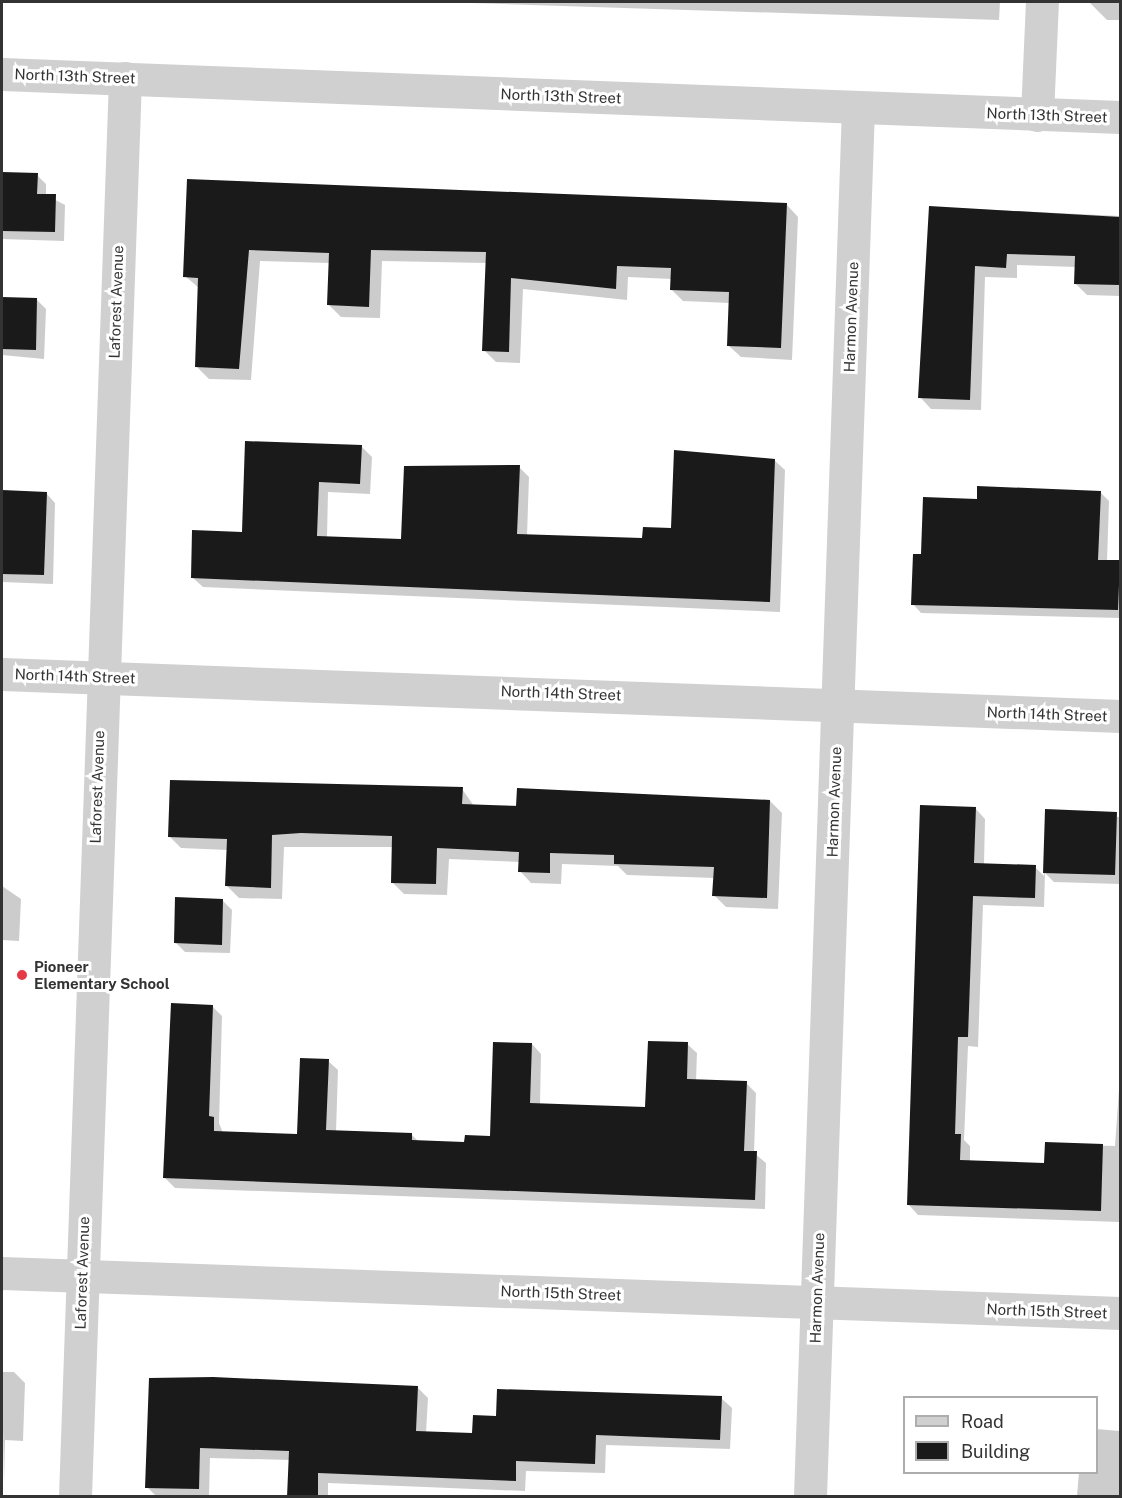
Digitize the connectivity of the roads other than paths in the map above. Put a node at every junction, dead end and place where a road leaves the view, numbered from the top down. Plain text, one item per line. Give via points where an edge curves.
1 (1042, 2) edge
2 (2, 74) edge
3 (125, 78) junction
4 (858, 108) junction
5 (1037, 114) junction
6 (1120, 117) edge
7 (2, 674) edge
8 (100, 677) junction
9 (837, 705) junction
10 (1120, 716) edge
11 (2, 1273) edge
12 (82, 1276) junction
13 (817, 1302) junction
14 (1120, 1313) edge
15 (75, 1497) edge
16 (810, 1497) edge

1 - 5 street
2 - 3 street, North 13th Street
3 - 4 street, North 13th Street
3 - 8 street, Laforest Avenue
4 - 5 street, North 13th Street
4 - 9 street, Harmon Avenue
5 - 6 street, North 13th Street
7 - 8 street, North 14th Street
8 - 9 street, North 14th Street
8 - 12 street, Laforest Avenue
9 - 10 street, North 14th Street
9 - 13 street, Harmon Avenue
11 - 12 street, North 15th Street
12 - 13 street, North 15th Street
12 - 15 street, Laforest Avenue
13 - 14 street, North 15th Street
13 - 16 street, Harmon Avenue

